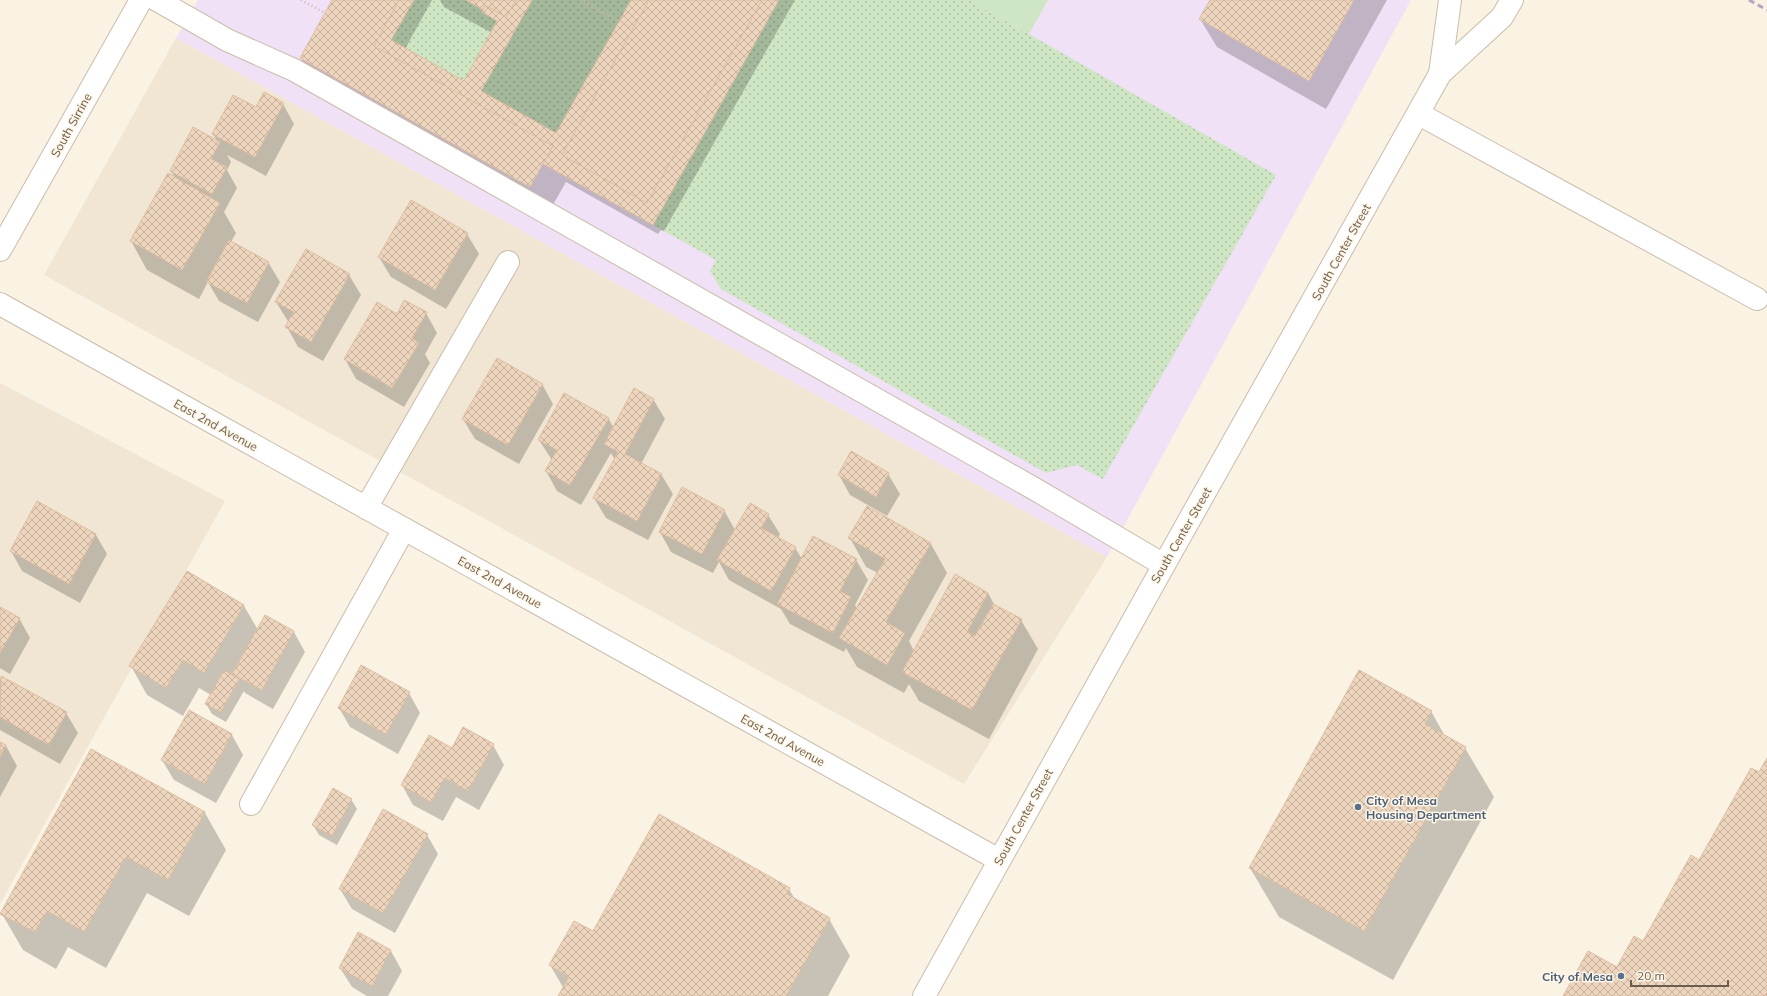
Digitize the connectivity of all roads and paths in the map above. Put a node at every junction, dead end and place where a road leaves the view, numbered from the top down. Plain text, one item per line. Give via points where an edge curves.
1 (141, 0) edge
2 (157, 0) edge
3 (300, 0) edge
4 (581, 0) edge
5 (1450, 0) edge
6 (1512, 0) edge
7 (325, 13) dead end
8 (633, 28) dead end
9 (1440, 74) junction
10 (1419, 114) junction
11 (0, 250) edge
12 (508, 262) dead end
13 (1757, 299) dead end
14 (0, 304) edge
15 (366, 508) junction
16 (404, 529) junction
17 (1164, 566) junction
18 (251, 804) dead end
19 (999, 860) junction
20 (924, 996) edge

1 - 11 street, South Sirrine
2 - 17 street via 227,40 294,70 1033,488
3 - 7 path
4 - 8 path
5 - 9 street, South Center Street
6 - 9 street, South Center Street via 1502,17
9 - 10 street, South Center Street
10 - 13 street
10 - 17 street, South Center Street
12 - 15 street
14 - 15 street, East 2nd Avenue
15 - 16 street, East 2nd Avenue
16 - 18 street
16 - 19 street, East 2nd Avenue
17 - 19 street, South Center Street
19 - 20 street, South Center Street

